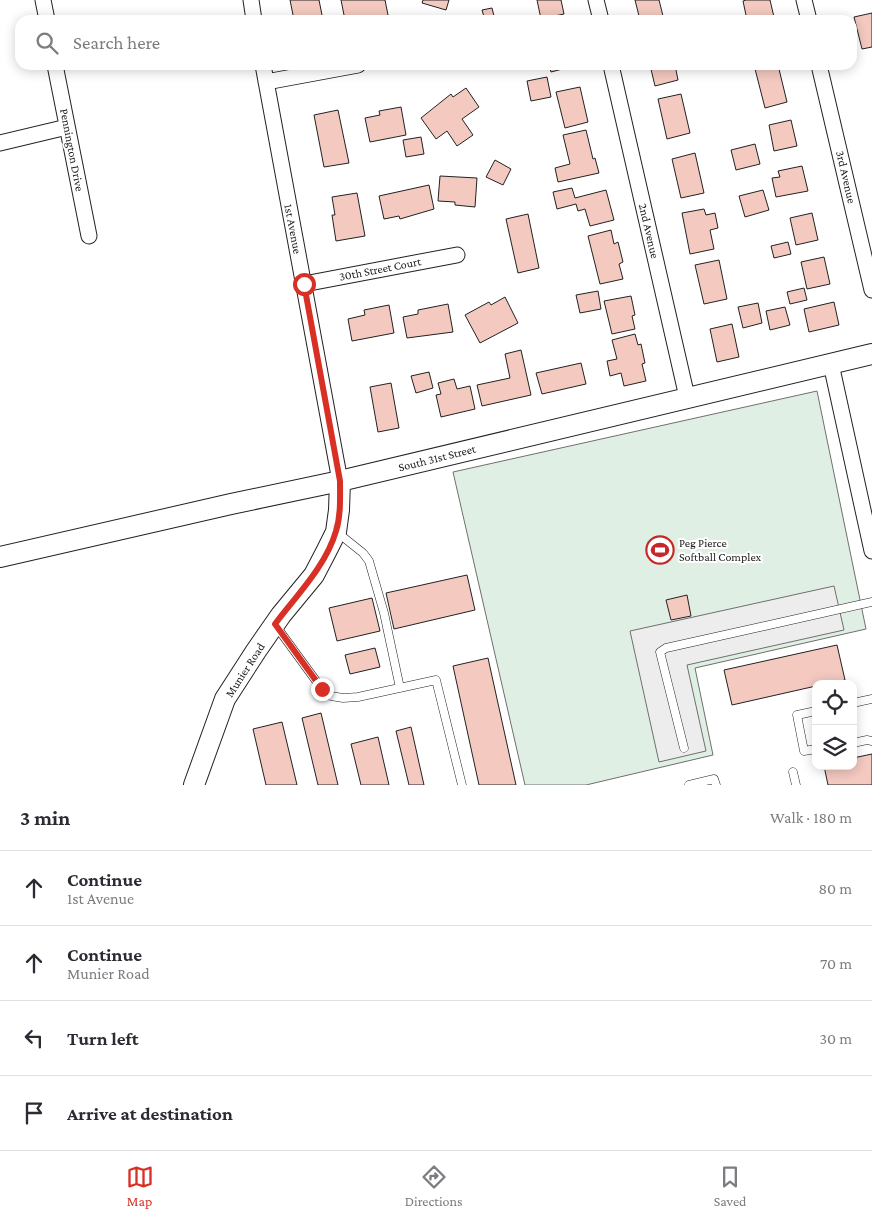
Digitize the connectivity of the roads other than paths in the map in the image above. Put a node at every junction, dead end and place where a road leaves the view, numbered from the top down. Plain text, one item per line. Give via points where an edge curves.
1 (43, 0) edge
2 (250, 0) edge
3 (596, 0) edge
4 (804, 0) edge
5 (46, 15) edge
6 (253, 15) edge
7 (600, 15) edge
8 (808, 15) edge
9 (56, 70) edge
10 (264, 70) edge
11 (331, 70) edge
12 (612, 70) edge
13 (820, 70) edge
14 (266, 82) junction
15 (67, 127) junction
16 (0, 143) edge
17 (89, 236) dead end
18 (457, 254) dead end
19 (304, 284) junction
20 (872, 290) edge
21 (872, 354) edge
22 (831, 364) junction
23 (687, 397) junction
24 (340, 481) junction
25 (336, 532) junction
26 (872, 551) edge
27 (0, 557) edge
28 (872, 602) edge
29 (275, 624) junction
30 (400, 688) junction
31 (872, 699) edge
32 (857, 702) edge
33 (812, 712) edge
34 (872, 741) edge
35 (857, 742) edge
36 (684, 748) dead end
37 (812, 750) edge
38 (793, 772) dead end
39 (194, 785) edge
40 (462, 785) edge
41 (689, 785) edge
42 (716, 785) edge
43 (796, 785) edge

1 - 5 street
2 - 6 street
3 - 7 street
4 - 8 street
9 - 15 street, Pennington Drive
10 - 14 street, 1st Avenue
11 - 14 street
12 - 23 street, 2nd Avenue
13 - 20 street, 3rd Avenue
14 - 19 street, 1st Avenue
15 - 16 street
15 - 17 street, Pennington Drive
18 - 19 street, 30th Street Court
19 - 24 street, 1st Avenue
21 - 22 street, South 31st Street
22 - 23 street, South 31st Street
22 - 26 street
23 - 24 street, South 31st Street
24 - 25 street, Munier Road
24 - 27 street, South 31st Street
25 - 29 street, Munier Road via 314,575
25 - 30 lane via 369,561
28 - 36 lane via 666,648 660,652
29 - 30 lane via 322,689 331,696 358,697
29 - 39 street, Munier Road via 225,699
30 - 40 lane via 436,680
31 - 32 lane
33 - 37 lane via 797,715 804,751
34 - 35 lane
38 - 43 lane
41 - 42 lane via 714,779

